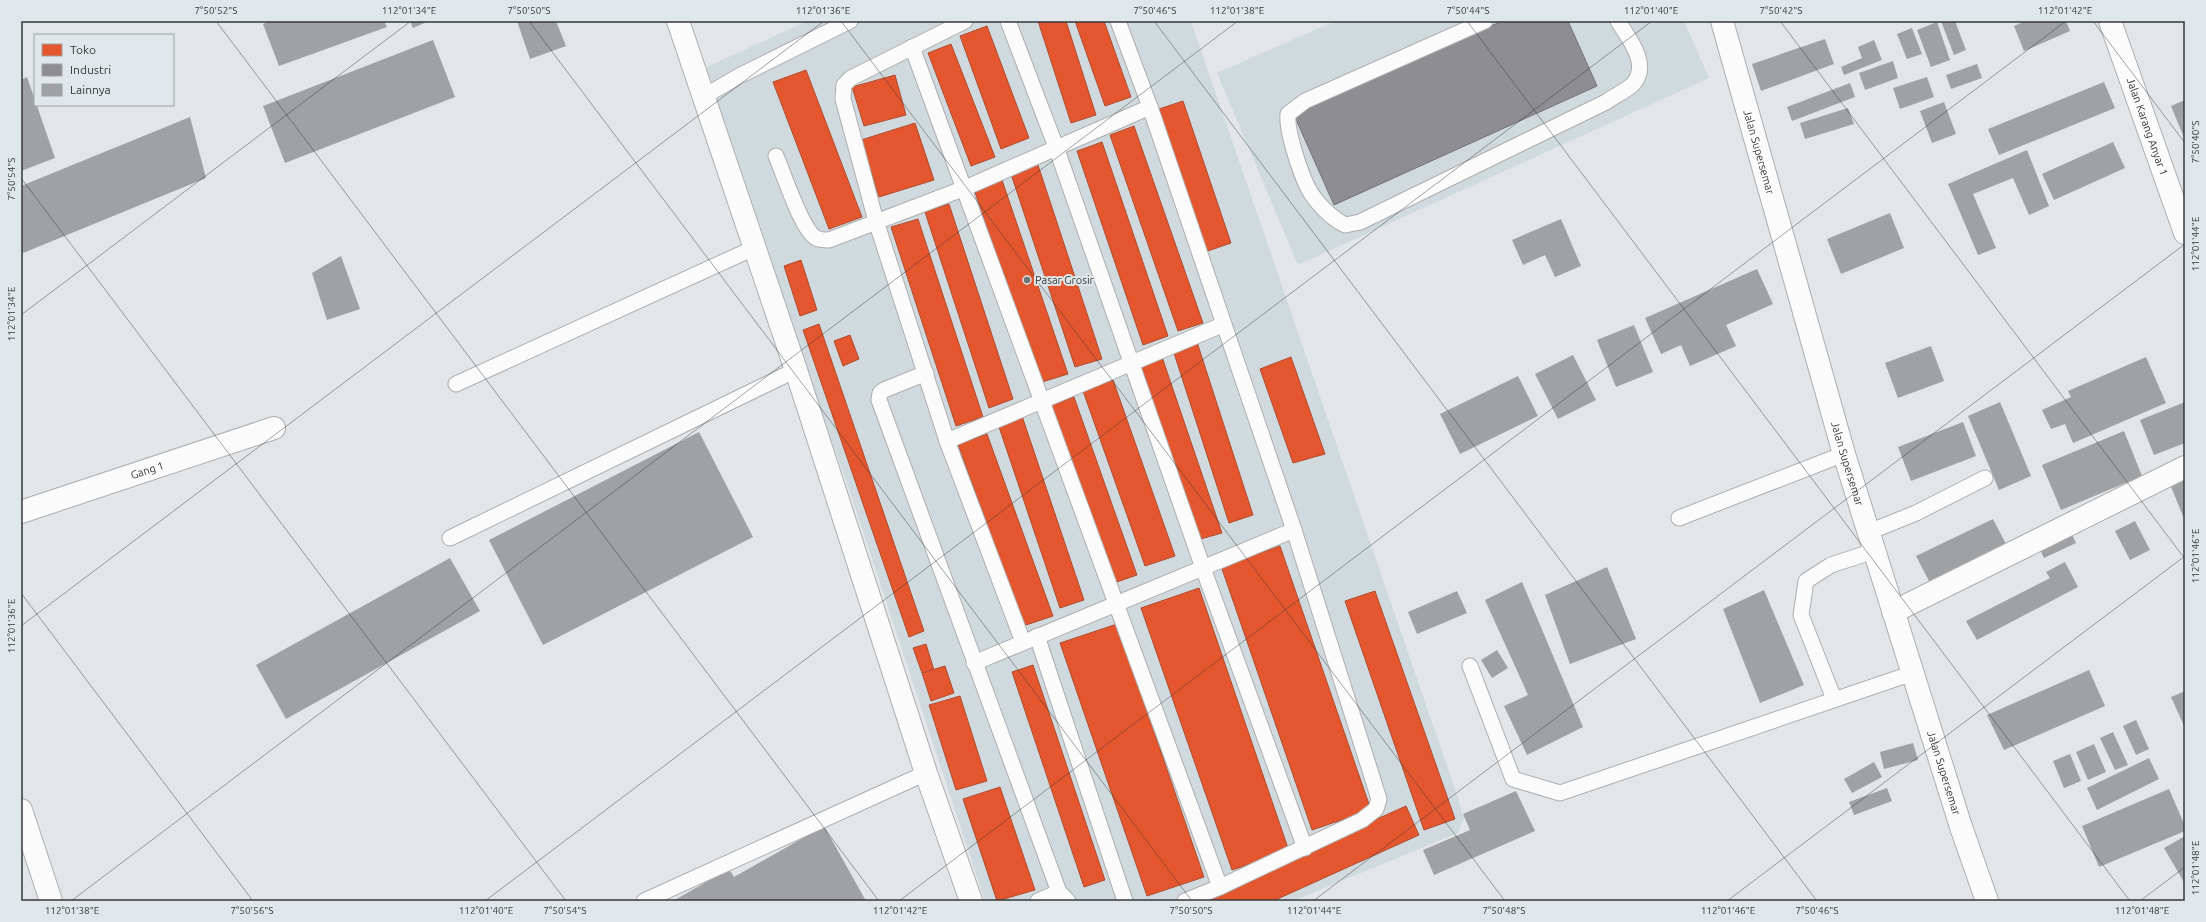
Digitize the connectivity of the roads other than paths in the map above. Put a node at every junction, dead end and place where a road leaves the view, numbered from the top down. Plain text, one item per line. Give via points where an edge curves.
1 (678, 21) edge
2 (850, 21) edge
3 (964, 21) edge
4 (1008, 21) edge
5 (1118, 21) edge
6 (1486, 21) edge
7 (1722, 21) edge
8 (2110, 21) edge
9 (1623, 23) edge
10 (912, 47) junction
11 (703, 97) junction
12 (1150, 107) junction
13 (1056, 147) junction
14 (776, 156) dead end
15 (965, 188) junction
16 (876, 221) junction
17 (2185, 233) edge
18 (754, 248) junction
19 (1222, 325) junction
20 (1131, 363) junction
21 (796, 370) junction
22 (926, 373) junction
23 (456, 384) dead end
24 (1042, 401) junction
25 (274, 428) dead end
26 (947, 441) junction
27 (1844, 454) junction
28 (2185, 467) edge
29 (1985, 478) dead end
30 (21, 512) edge
31 (1680, 518) dead end
32 (1294, 530) junction
33 (450, 538) dead end
34 (1872, 542) junction
35 (1203, 568) junction
36 (1116, 605) junction
37 (1893, 612) junction
38 (1037, 636) junction
39 (1023, 642) junction
40 (974, 663) junction
41 (1470, 666) dead end
42 (1913, 673) junction
43 (1834, 699) junction
44 (926, 773) junction
45 (21, 810) edge
46 (1305, 848) junction
47 (1220, 887) junction
48 (1064, 897) edge
49 (51, 901) edge
50 (644, 901) edge
51 (972, 901) edge
52 (1038, 901) edge
53 (1125, 901) edge
54 (1185, 901) edge
55 (1987, 901) edge

1 - 11 street
2 - 11 lane via 739,76
3 - 10 lane
4 - 13 lane
5 - 12 lane
6 - 9 lane via 1304,101 1288,114 1289,131 1308,188 1329,215 1345,225 1360,222 1606,102 1634,83 1640,72 1640,59
7 - 27 street, Jalan Supersemar
8 - 17 street, Jalan Karang Anyar 1
10 - 15 lane
10 - 16 lane via 859,73 844,84 843,98
11 - 18 street
12 - 13 lane
12 - 19 lane
13 - 15 lane
13 - 20 lane
14 - 16 lane via 800,215 816,238 829,240
15 - 16 lane
15 - 24 lane
16 - 22 lane
18 - 21 street
18 - 23 lane
19 - 20 lane
19 - 32 lane
20 - 24 lane
20 - 35 lane
21 - 33 lane
21 - 44 street
22 - 26 lane
22 - 40 lane via 884,390 880,393 879,400
24 - 26 lane
24 - 36 lane
25 - 30 street, Gang 1
26 - 39 lane
27 - 31 lane
27 - 34 street, Jalan Supersemar
28 - 37 street
29 - 34 lane via 1916,513
32 - 35 lane
32 - 46 lane via 1379,799 1372,814
34 - 37 street, Jalan Supersemar
34 - 43 lane via 1806,581 1801,615
35 - 36 lane
35 - 46 lane
36 - 38 lane
36 - 47 lane
37 - 42 street, Jalan Supersemar
38 - 39 lane
38 - 53 lane
39 - 40 lane
40 - 48 lane
41 - 43 lane via 1514,779 1560,793
42 - 43 lane
42 - 55 street, Jalan Supersemar
44 - 50 lane
44 - 51 street
45 - 49 street
46 - 47 lane
47 - 54 lane
48 - 52 lane

